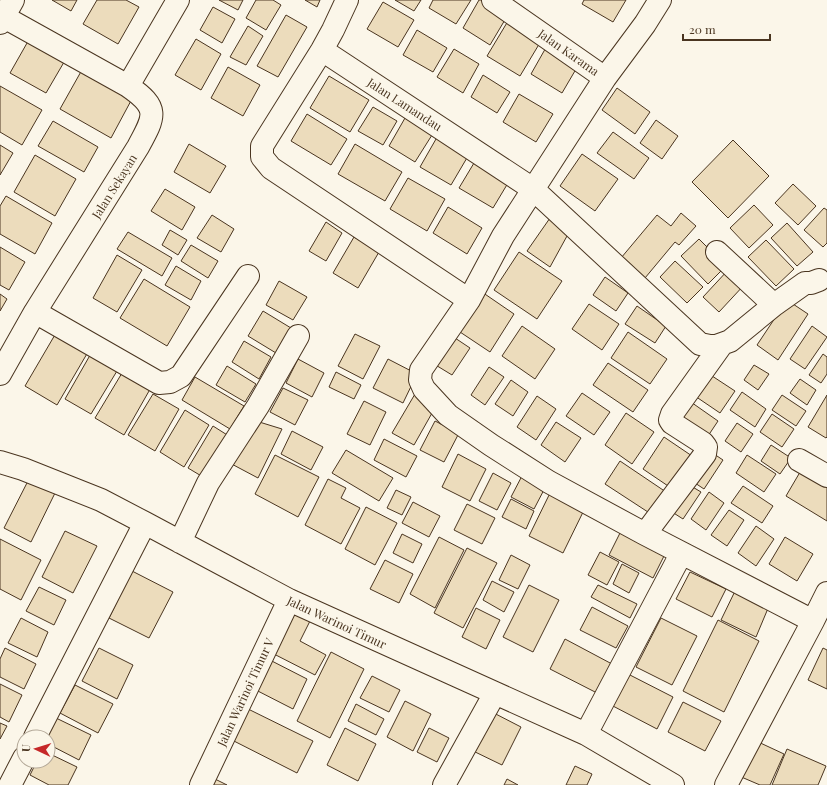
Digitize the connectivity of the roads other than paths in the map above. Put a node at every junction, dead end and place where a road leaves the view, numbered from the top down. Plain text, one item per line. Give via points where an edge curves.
1 (178, 0) edge
2 (347, 0) edge
3 (493, 0) edge
4 (660, 0) edge
5 (5, 13) edge
6 (322, 50) junction
7 (605, 78) junction
8 (128, 86) junction
9 (533, 189) junction
10 (717, 252) dead end
11 (248, 276) dead end
12 (819, 280) dead end
13 (469, 300) junction
14 (774, 305) junction
15 (35, 312) junction
16 (298, 336) dead end
17 (722, 344) junction
18 (0, 374) edge
19 (799, 460) dead end
20 (0, 462) edge
21 (827, 476) edge
22 (145, 523) junction
23 (645, 534) junction
24 (180, 542) junction
25 (681, 554) junction
26 (827, 594) edge
27 (289, 600) junction
28 (813, 621) junction
29 (495, 693) junction
30 (39, 729) edge
31 (586, 734) junction
32 (18, 769) edge
33 (10, 785) edge
34 (201, 785) edge
35 (444, 785) edge
36 (673, 785) edge
37 (726, 785) edge

1 - 8 street
2 - 6 street
3 - 7 street, Jalan Karama
4 - 7 street, Jalan Karama
5 - 8 street
6 - 9 street, Jalan Lamandau
6 - 13 street via 262,146 262,157 270,168
7 - 9 street
8 - 15 street, Jalan Sekayan via 148,103 152,110 147,131
9 - 13 street via 503,236
9 - 17 street, Jalan Lamandau via 700,344
10 - 14 street
11 - 15 street via 181,376 170,382 159,383
12 - 14 street via 805,283
13 - 23 street via 421,370 420,380 424,389 448,415 491,445 549,482
14 - 17 street via 730,341
15 - 18 street, Jalan Sekayan
16 - 24 street via 258,406 208,483
17 - 23 street via 670,420 703,443 706,447 705,454
19 - 21 street
20 - 22 street, Jalan Warinoi Timur via 101,500
22 - 24 street, Jalan Warinoi Timur
22 - 30 street
23 - 25 street
24 - 27 street, Jalan Warinoi Timur
25 - 28 street
25 - 31 street
26 - 28 street
27 - 29 street, Jalan Warinoi Timur
27 - 34 street, Jalan Warinoi Timur V
28 - 37 street
29 - 31 street, Jalan Warinoi Timur
29 - 35 street
31 - 36 street, Jalan Warinoi Timur
32 - 33 street

